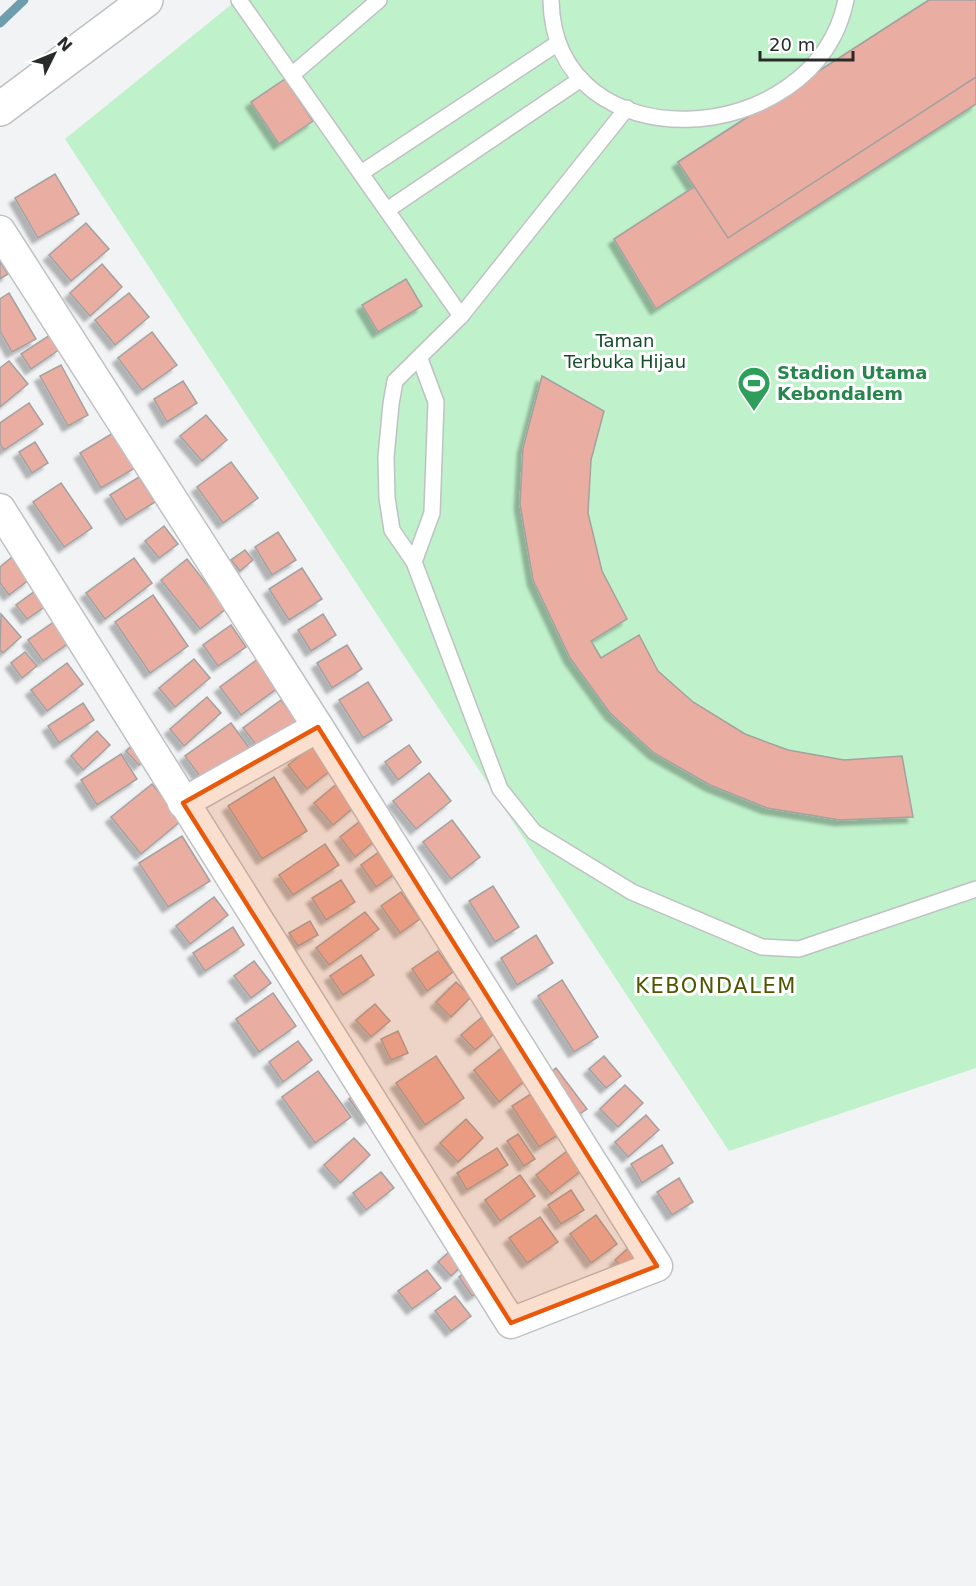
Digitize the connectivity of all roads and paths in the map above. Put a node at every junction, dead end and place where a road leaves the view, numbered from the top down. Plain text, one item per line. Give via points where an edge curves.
1 (146, 0) edge
2 (239, 0) edge
3 (379, 0) edge
4 (551, 0) edge
5 (846, 0) edge
6 (558, 43) junction
7 (292, 74) junction
8 (581, 79) junction
9 (627, 108) junction
10 (0, 109) edge
11 (362, 174) junction
12 (387, 210) junction
13 (0, 231) edge
14 (461, 316) junction
15 (420, 359) junction
16 (0, 509) edge
17 (414, 562) junction
18 (318, 727) junction
19 (183, 803) junction
20 (976, 889) edge

1 - 10 street
2 - 7 lane
3 - 7 lane
4 - 6 lane
5 - 9 lane via 834,32 819,56 800,77 753,108 697,121 669,119
6 - 8 lane
6 - 11 lane
7 - 11 lane
8 - 9 lane
8 - 12 lane
9 - 14 lane
11 - 12 lane
12 - 14 lane
13 - 18 street
14 - 15 lane
15 - 17 lane via 436,402 432,513
15 - 17 lane via 395,381 386,457 392,530
16 - 19 street
17 - 20 lane via 500,789 534,832 632,892 762,947 799,949
18 - 19 street
18 - 19 street via 657,1266 511,1323

